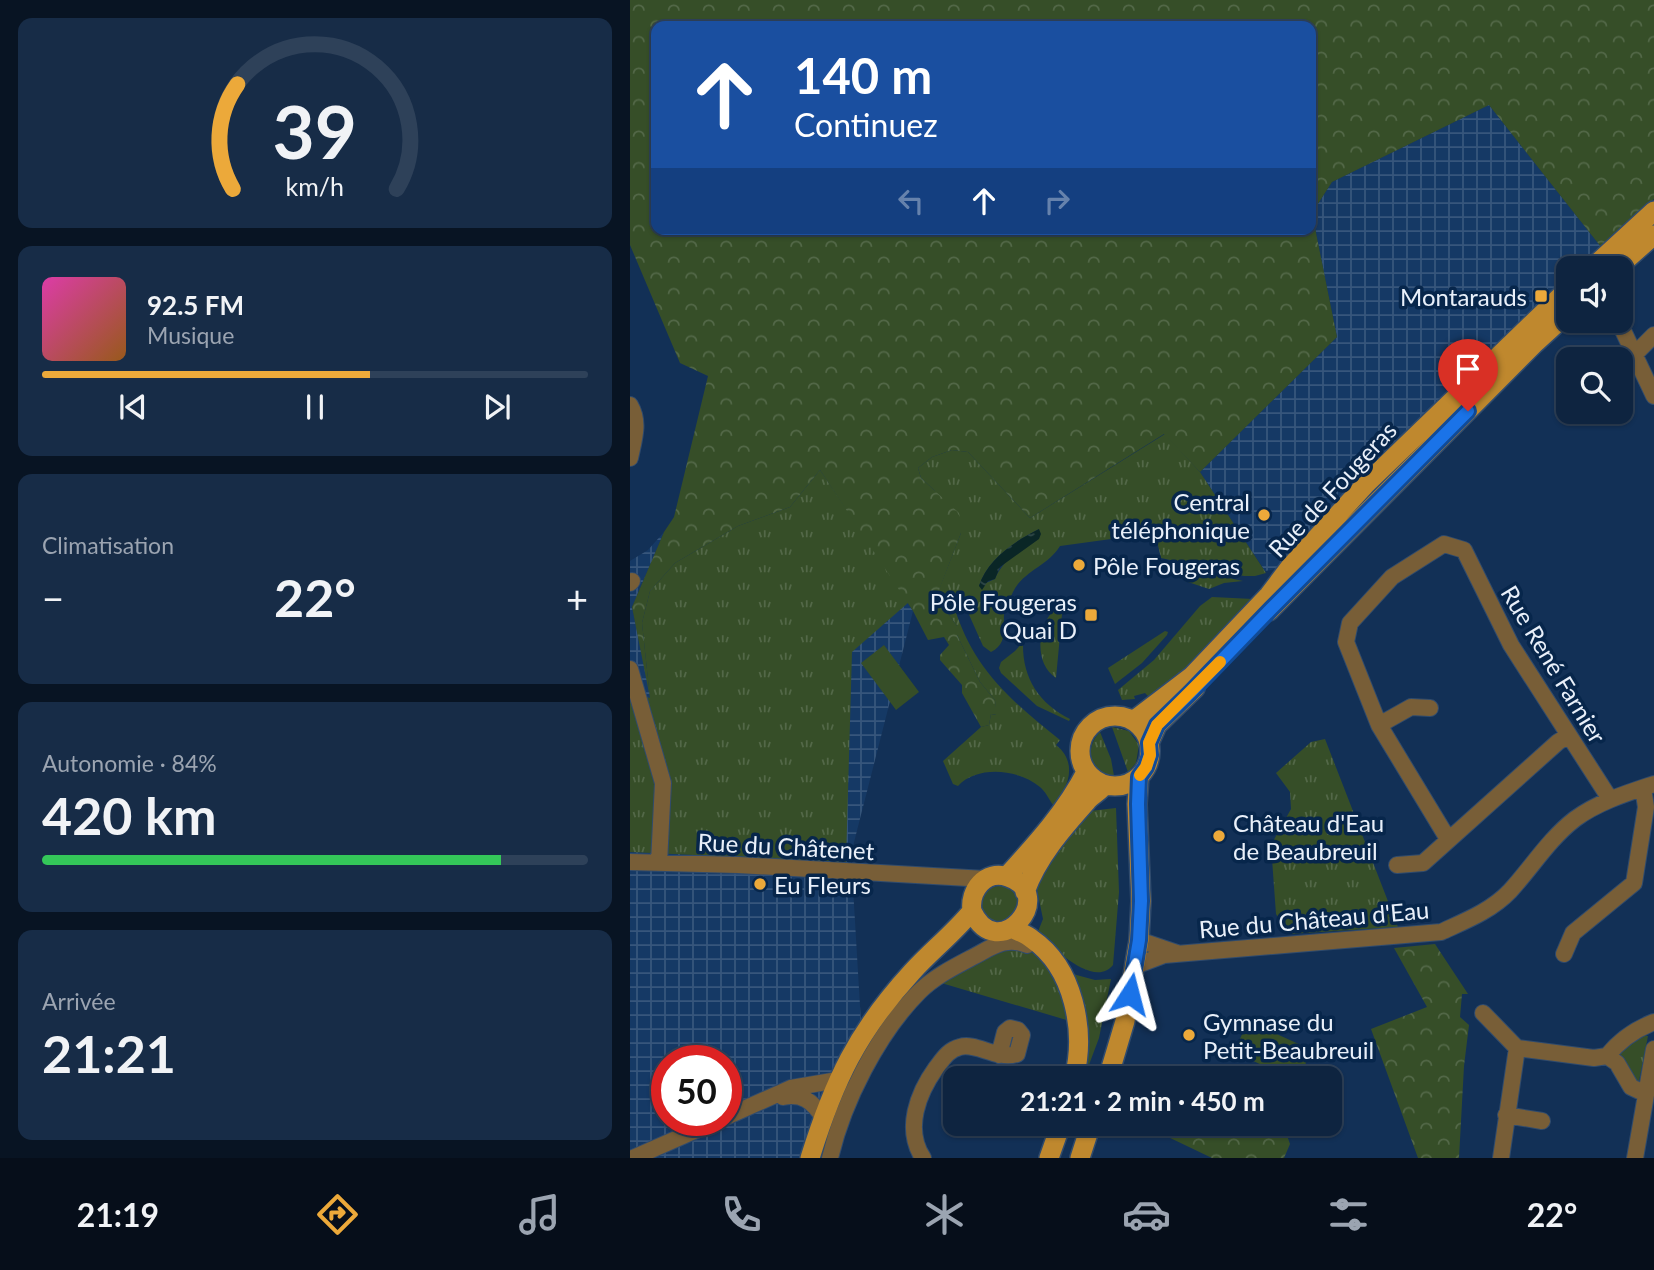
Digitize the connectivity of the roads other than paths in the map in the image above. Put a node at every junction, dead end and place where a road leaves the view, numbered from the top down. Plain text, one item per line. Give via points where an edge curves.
1 (1654, 211) edge
2 (1654, 235) edge
3 (1605, 256) edge
4 (1630, 256) edge
5 (1556, 301) edge
6 (1556, 325) edge
7 (1565, 333) edge
8 (1624, 333) edge
9 (1654, 334) edge
10 (1634, 355) junction
11 (1486, 392) junction
12 (1654, 396) edge
13 (630, 405) edge
14 (630, 458) edge
15 (630, 669) edge
16 (1430, 708) dead end
17 (1133, 721) junction
18 (1379, 725) junction
19 (1569, 735) junction
20 (1149, 743) junction
21 (1086, 772) junction
22 (1139, 777) junction
23 (1104, 785) junction
24 (1649, 786) edge
25 (1610, 799) junction
26 (1448, 839) junction
27 (630, 862) edge
28 (659, 863) junction
29 (1397, 865) dead end
30 (939, 876) junction
31 (1007, 876) junction
32 (986, 879) junction
33 (1025, 892) junction
34 (972, 904) junction
35 (1012, 928) junction
36 (989, 929) junction
37 (1033, 937) junction
38 (1139, 940) junction
39 (940, 947) junction
40 (1179, 954) junction
41 (1564, 954) dead end
42 (1135, 966) junction
43 (1483, 1013) dead end
44 (1654, 1022) edge
45 (1517, 1048) junction
46 (1654, 1049) edge
47 (999, 1055) dead end
48 (1607, 1056) junction
49 (1076, 1066) edge
50 (1112, 1066) edge
51 (838, 1080) junction
52 (1646, 1094) junction
53 (763, 1102) junction
54 (742, 1111) edge
55 (1506, 1115) junction
56 (823, 1117) junction
57 (1542, 1121) dead end
58 (683, 1136) edge
59 (1057, 1136) edge
60 (1087, 1136) edge
61 (633, 1158) edge
62 (810, 1158) edge
63 (830, 1158) edge
64 (923, 1158) edge
65 (1049, 1158) edge
66 (1080, 1158) edge
67 (1501, 1158) edge
68 (1635, 1158) edge

1 - 3 main road
2 - 4 main road
5 - 17 main road, Rue de Fougeras via 1365,485 1192,676
6 - 11 main road, Rue de Fougeras
7 - 11 main road via 1508,382
8 - 10 street
9 - 10 street
10 - 12 street
11 - 20 main road, Rue de Fougeras via 1157,725
13 - 14 street via 636,430
15 - 28 street via 663,783
16 - 18 street via 1411,706
17 - 20 main road
17 - 21 main road via 1108,716 1089,727 1079,749
18 - 19 street, Rue René Farnier via 1346,642 1350,624 1392,577 1444,544 1464,550 1511,645
18 - 26 street, Rue René Farnier
19 - 25 street, Rue René Farnier
19 - 26 street
20 - 22 main road via 1150,755
21 - 23 main road
21 - 31 main road via 1032,850
22 - 23 main road via 1122,786
22 - 38 main road
23 - 33 main road via 1059,834
24 - 25 street, Rue du Château d'Eau
24 - 41 street via 1634,883 1573,933
25 - 40 street, Rue du Château d'Eau via 1575,819 1493,906 1441,932
26 - 29 street via 1423,863
27 - 28 street, Rue du Châtenet
28 - 30 street, Rue du Châtenet
30 - 32 street, Rue du Châtenet
30 - 34 street, Rue du Châtenet via 962,887
31 - 32 main road
31 - 33 main road
32 - 34 main road via 975,888
33 - 35 main road via 1026,913
34 - 36 main road via 976,919
34 - 39 main road
35 - 36 main road
35 - 37 main road
36 - 39 main road
37 - 49 main road via 1056,965 1071,997 1078,1023
37 - 63 street via 1027,945 1003,941 941,974 918,992 879,1042 850,1101
38 - 40 street
38 - 42 main road
39 - 51 main road via 914,970 865,1029
40 - 42 street, Rue du Château d'Eau
42 - 50 main road
43 - 45 street
44 - 48 street via 1623,1040
45 - 48 street
45 - 55 street
46 - 52 street
47 - 64 street via 963,1046 948,1052 928,1079 916,1107 914,1129
48 - 52 street via 1617,1063 1631,1087
51 - 53 street via 791,1088
51 - 56 main road
52 - 68 street
53 - 54 street
53 - 56 street via 804,1097
55 - 57 street
55 - 67 street
56 - 62 main road
58 - 61 street
59 - 65 main road
60 - 66 main road

